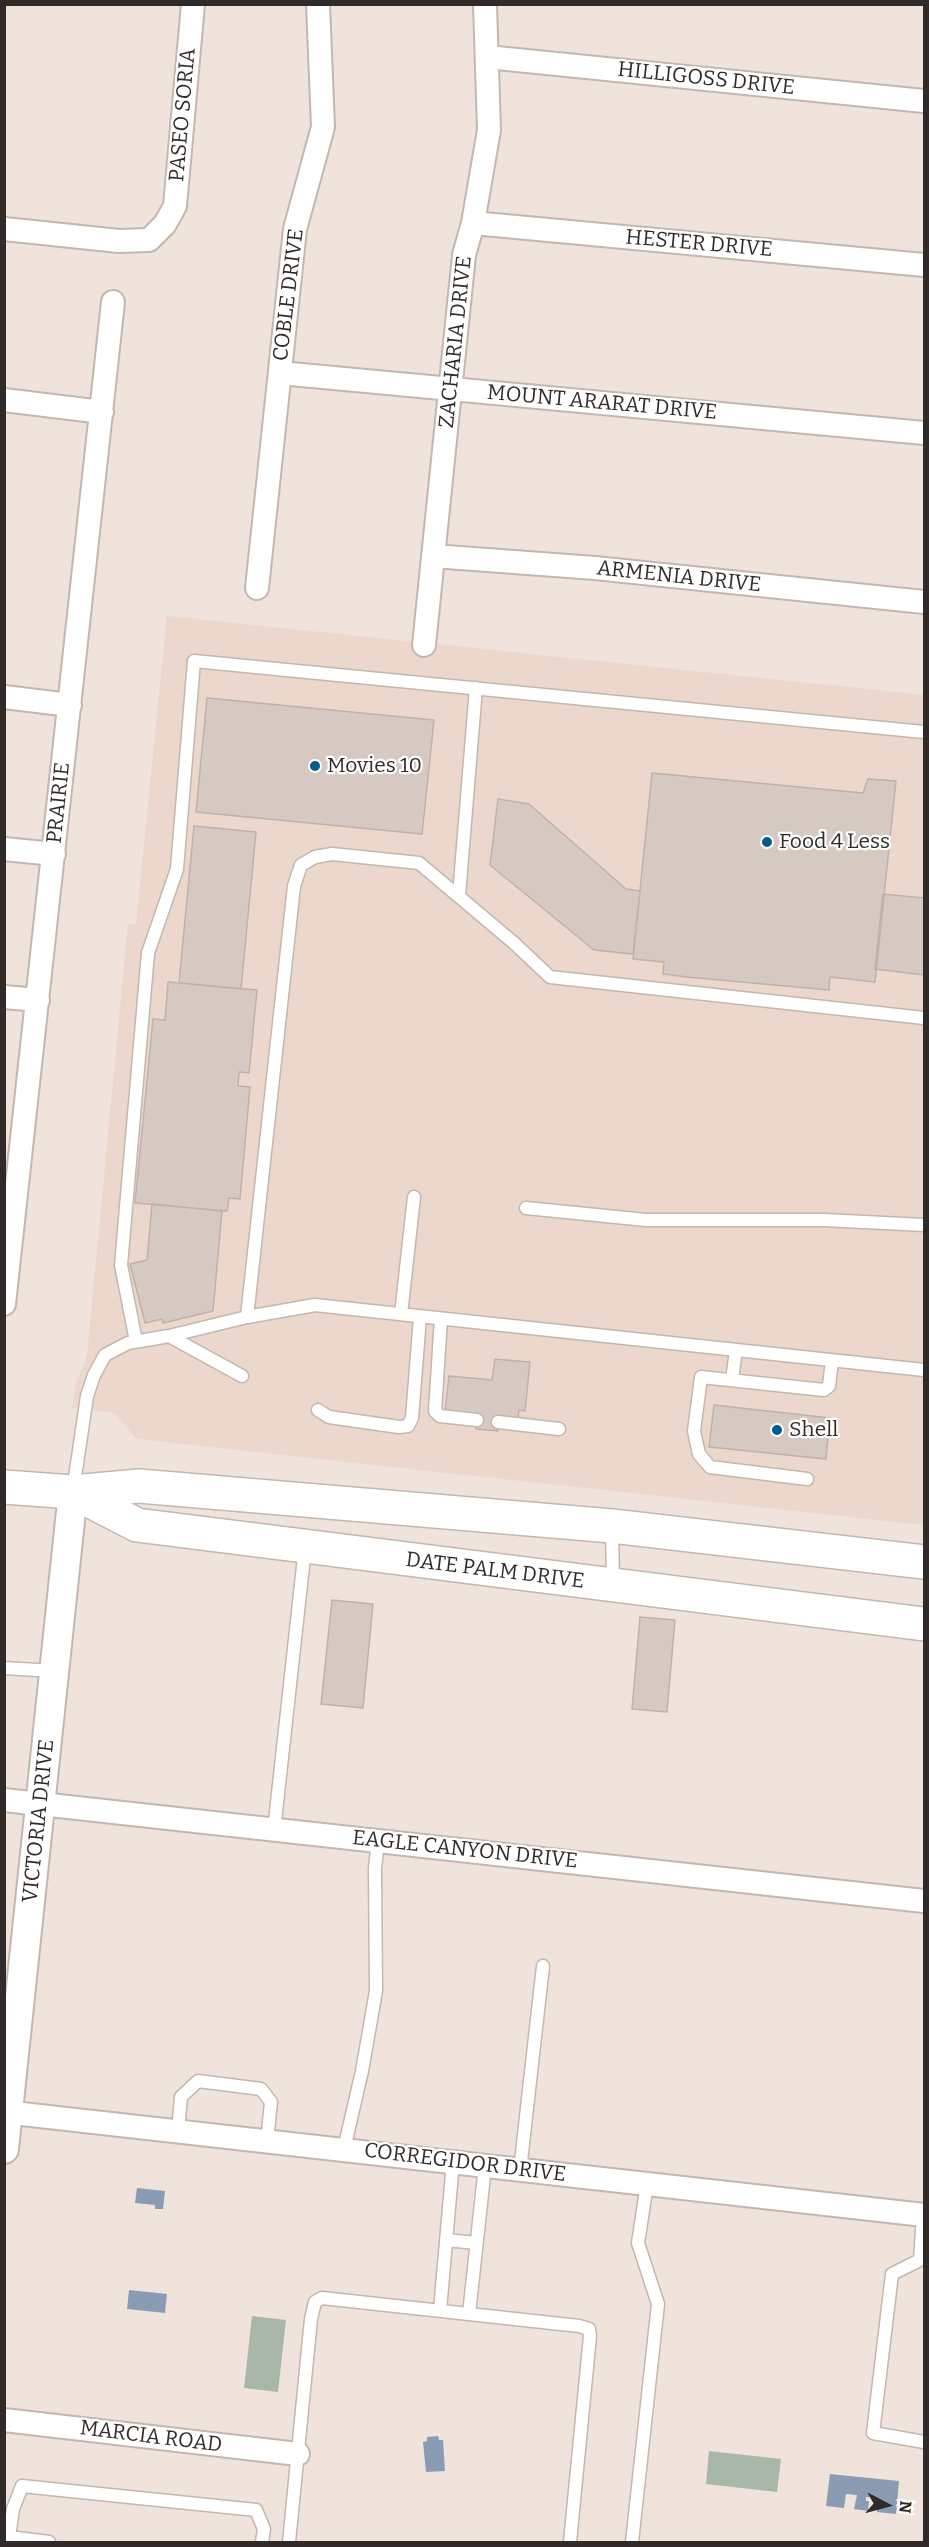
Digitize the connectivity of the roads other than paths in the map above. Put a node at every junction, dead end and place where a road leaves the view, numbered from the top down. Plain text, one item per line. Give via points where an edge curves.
1 (193, 4) edge
2 (318, 4) edge
3 (485, 4) edge
4 (487, 57) junction
5 (924, 101) edge
6 (473, 223) junction
7 (4, 229) edge
8 (924, 265) edge
9 (113, 302) dead end
10 (280, 373) junction
11 (450, 389) junction
12 (4, 400) edge
13 (102, 412) junction
14 (924, 433) edge
15 (433, 556) junction
16 (257, 588) dead end
17 (924, 602) edge
18 (424, 645) dead end
19 (476, 688) junction
20 (4, 697) edge
21 (70, 705) junction
22 (924, 732) edge
23 (4, 849) edge
24 (54, 854) junction
25 (459, 895) junction
26 (4, 997) edge
27 (38, 1000) junction
28 (924, 1018) edge
29 (13, 1153) edge
30 (414, 1197) dead end
31 (526, 1208) dead end
32 (924, 1225) edge
33 (4, 1304) edge
34 (400, 1314) junction
35 (247, 1317) junction
36 (420, 1317) junction
37 (441, 1319) junction
38 (169, 1336) junction
39 (136, 1341) junction
40 (736, 1350) junction
41 (832, 1360) junction
42 (924, 1370) edge
43 (242, 1377) dead end
44 (732, 1380) junction
45 (318, 1410) dead end
46 (477, 1420) dead end
47 (498, 1422) dead end
48 (559, 1429) dead end
49 (807, 1479) dead end
50 (4, 1486) edge
51 (73, 1492) junction
52 (612, 1526) junction
53 (305, 1546) junction
54 (924, 1562) edge
55 (613, 1586) junction
56 (924, 1624) edge
57 (4, 1668) edge
58 (54, 1671) junction
59 (4, 1800) edge
60 (40, 1804) junction
61 (274, 1830) junction
62 (378, 1841) junction
63 (924, 1901) edge
64 (543, 1966) dead end
65 (6, 2112) edge
66 (178, 2131) junction
67 (267, 2141) junction
68 (4, 2150) edge
69 (344, 2150) junction
70 (453, 2162) junction
71 (485, 2166) junction
72 (520, 2170) junction
73 (647, 2184) junction
74 (923, 2215) edge
75 (447, 2240) junction
76 (476, 2243) junction
77 (922, 2262) edge
78 (440, 2310) junction
79 (469, 2314) junction
80 (4, 2420) edge
81 (924, 2442) edge
82 (298, 2454) junction
83 (7, 2537) edge
84 (49, 2542) edge
85 (262, 2542) edge
86 (289, 2542) edge
87 (570, 2542) edge
88 (632, 2542) edge

1 - 7 street, PASEO SORIA via 175,206 165,224 149,240 119,241
2 - 10 street, COBLE DRIVE via 323,127 295,230
3 - 4 street, ZACHARIA DRIVE
4 - 5 street, HILLIGOSS DRIVE
4 - 6 street, ZACHARIA DRIVE via 489,130
6 - 8 street, HESTER DRIVE
6 - 11 street, ZACHARIA DRIVE via 464,255
9 - 13 street, PRAIRIE
10 - 11 street, MOUNT ARARAT DRIVE
10 - 16 street, COBLE DRIVE
11 - 14 street, MOUNT ARARAT DRIVE
11 - 15 street, ZACHARIA DRIVE
12 - 13 street
13 - 21 street, PRAIRIE
15 - 17 street, ARMENIA DRIVE via 595,568
15 - 18 street, ZACHARIA DRIVE
19 - 22 lane
19 - 25 lane
19 - 39 lane via 194,661 177,869 148,953 121,1265
20 - 21 street
21 - 24 street, PRAIRIE
23 - 24 street
24 - 27 street, PRAIRIE
25 - 28 lane via 550,977
25 - 35 lane via 419,863 332,854 301,865 294,886
26 - 27 street
27 - 29 street, PRAIRIE
29 - 33 street, PRAIRIE
30 - 34 lane
31 - 32 lane via 646,1220 824,1220
34 - 35 lane via 315,1305
34 - 36 lane
35 - 38 lane
36 - 37 lane
36 - 45 lane via 412,1418 408,1426 328,1417
37 - 40 lane
37 - 46 lane via 435,1411 440,1416
38 - 39 lane
38 - 43 lane
39 - 51 lane via 105,1355 94,1375 87,1396
40 - 41 lane
40 - 44 lane
41 - 42 lane
41 - 44 lane via 829,1386 824,1390
44 - 49 lane via 701,1377 694,1431 699,1454 710,1467
47 - 48 lane
50 - 51 main road, DATE PALM DRIVE
51 - 52 main road, DATE PALM DRIVE via 139,1486
51 - 53 main road, DATE PALM DRIVE via 137,1525
51 - 58 street, VICTORIA DRIVE
52 - 54 main road, DATE PALM DRIVE
52 - 55 lane
53 - 55 main road, DATE PALM DRIVE
53 - 61 lane
55 - 56 main road, DATE PALM DRIVE
57 - 58 lane
58 - 60 street, VICTORIA DRIVE
59 - 60 street, EAGLE CANYON DRIVE
60 - 61 street, EAGLE CANYON DRIVE
60 - 65 street, VICTORIA DRIVE
61 - 62 street, EAGLE CANYON DRIVE
62 - 63 street, EAGLE CANYON DRIVE
62 - 69 lane via 376,1991
64 - 72 lane
65 - 66 street, CORREGIDOR DRIVE
65 - 68 street, VICTORIA DRIVE
66 - 67 street, CORREGIDOR DRIVE
66 - 67 lane via 181,2097 198,2081 261,2089 271,2102
67 - 69 street, CORREGIDOR DRIVE
69 - 70 street, CORREGIDOR DRIVE
70 - 71 street, CORREGIDOR DRIVE
70 - 75 lane
71 - 72 street, CORREGIDOR DRIVE
71 - 76 lane
72 - 73 street, CORREGIDOR DRIVE
73 - 74 street, CORREGIDOR DRIVE
73 - 88 lane via 638,2243 658,2304
74 - 77 lane
75 - 76 lane
75 - 78 lane
76 - 79 lane
77 - 81 lane via 892,2274 873,2433
78 - 79 lane
78 - 82 lane via 322,2298 315,2302
79 - 87 lane via 589,2330
80 - 82 street, MARCIA ROAD
82 - 86 lane
83 - 84 lane
83 - 85 lane via 22,2486 256,2510 264,2529

